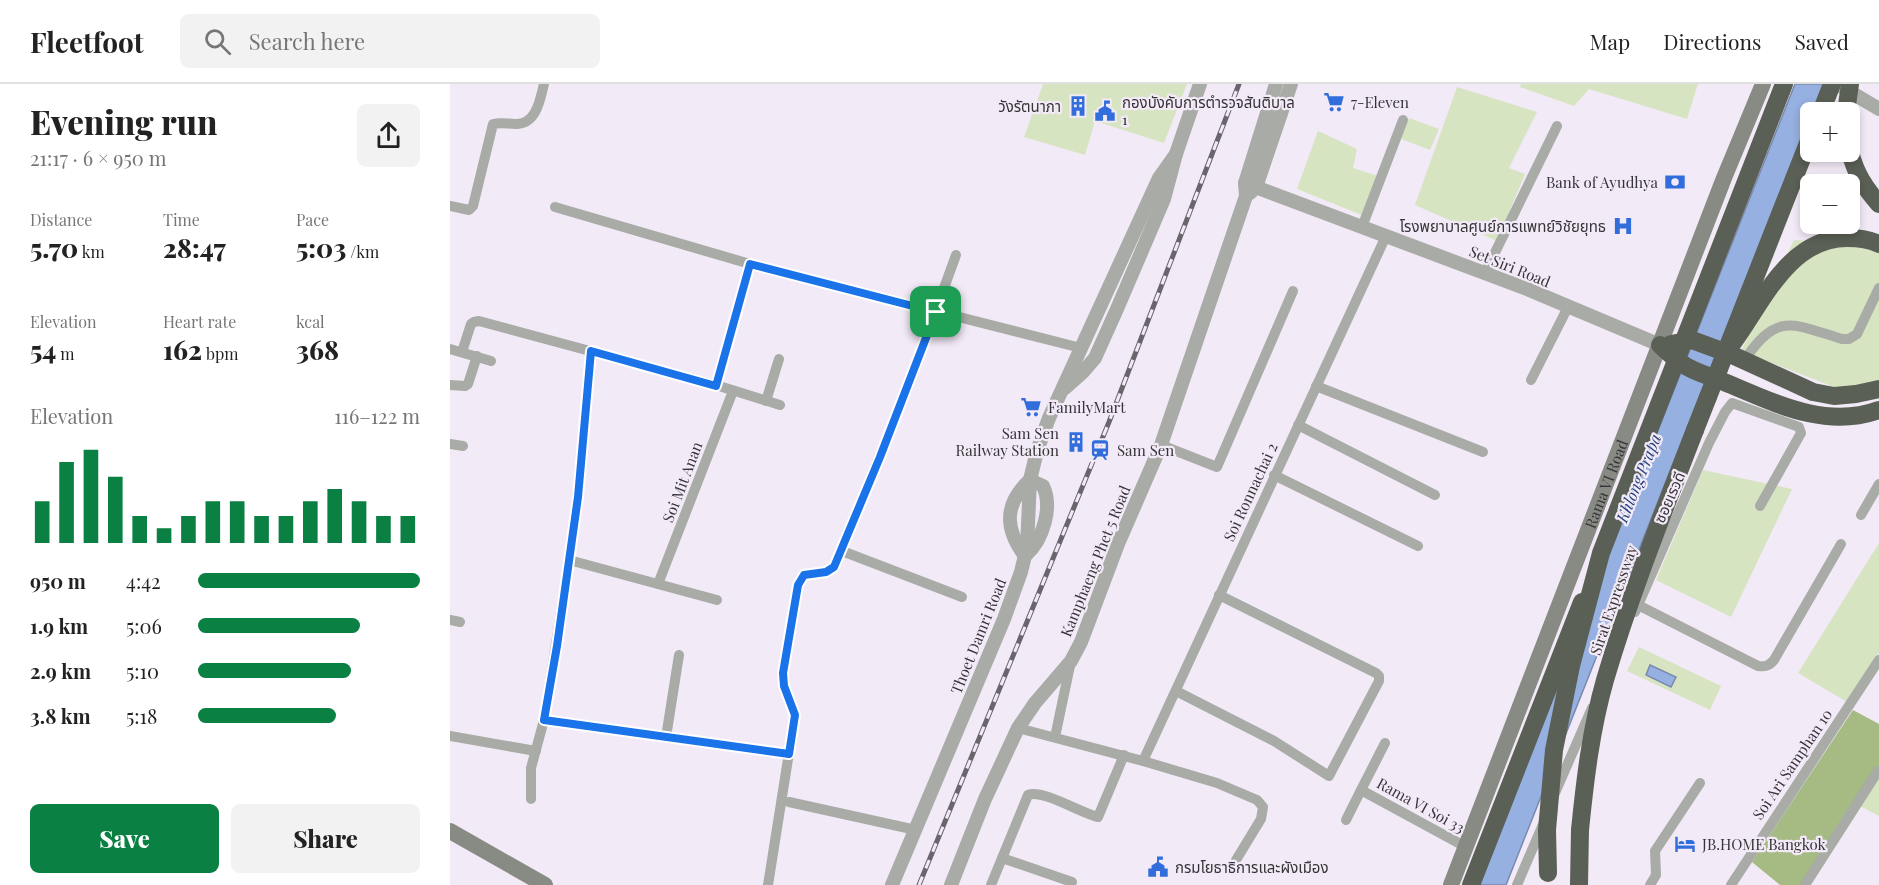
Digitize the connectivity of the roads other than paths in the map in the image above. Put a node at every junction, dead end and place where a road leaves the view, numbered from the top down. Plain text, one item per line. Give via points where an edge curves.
1 (544, 84) edge
2 (1200, 84) edge
3 (1276, 84) edge
4 (1291, 84) edge
5 (1763, 84) edge
6 (1784, 84) edge
7 (1834, 84) edge
8 (1852, 86) edge
9 (1826, 102) edge
10 (1848, 102) edge
11 (1879, 109) edge
12 (1403, 120) dead end
13 (1557, 126) dead end
14 (1176, 154) junction
15 (1802, 162) edge
16 (1853, 162) edge
17 (1249, 189) junction
18 (1879, 204) edge
19 (450, 206) edge
20 (555, 207) dead end
21 (1362, 227) junction
22 (1386, 236) junction
23 (1879, 244) edge
24 (956, 255) dead end
25 (750, 264) junction
26 (1485, 273) junction
27 (1879, 288) edge
28 (1293, 291) dead end
29 (1568, 307) junction
30 (936, 312) junction
31 (1660, 345) junction
32 (1081, 348) junction
33 (450, 349) edge
34 (591, 351) junction
35 (462, 352) junction
36 (1734, 354) junction
37 (477, 357) junction
38 (779, 359) dead end
39 (491, 361) dead end
40 (1531, 380) dead end
41 (450, 385) edge
42 (716, 386) junction
43 (1316, 386) junction
44 (1879, 388) edge
45 (733, 391) junction
46 (1060, 391) junction
47 (766, 401) junction
48 (780, 405) dead end
49 (1879, 410) edge
50 (1298, 425) junction
51 (450, 444) edge
52 (1161, 445) junction
53 (463, 446) dead end
54 (1483, 452) dead end
55 (1274, 475) junction
56 (1030, 480) junction
57 (1879, 484) edge
58 (1435, 495) dead end
59 (1760, 506) dead end
60 (1861, 515) dead end
61 (1841, 544) dead end
62 (1418, 546) dead end
63 (842, 551) junction
64 (1601, 553) junction
65 (1025, 556) junction
66 (569, 560) junction
67 (658, 584) junction
68 (1219, 595) junction
69 (962, 597) dead end
70 (717, 600) dead end
71 (1638, 605) junction
72 (679, 655) dead end
73 (1879, 660) edge
74 (1071, 661) junction
75 (1176, 691) junction
76 (544, 720) junction
77 (1018, 728) junction
78 (450, 736) edge
79 (666, 737) junction
80 (1055, 737) junction
81 (1385, 743) dead end
82 (536, 751) junction
83 (789, 754) junction
84 (1124, 755) junction
85 (1143, 760) junction
86 (1878, 771) edge
87 (1700, 783) dead end
88 (1361, 790) junction
89 (531, 799) dead end
90 (789, 802) dead end
91 (1346, 820) dead end
92 (916, 830) junction
93 (450, 831) edge
94 (1466, 847) junction
95 (1002, 858) junction
96 (1236, 860) dead end
97 (1072, 882) dead end
98 (545, 885) edge
99 (768, 885) edge
100 (892, 885) edge
101 (951, 885) edge
102 (991, 885) edge
103 (1451, 885) edge
104 (1471, 885) edge
105 (1517, 885) edge
106 (1548, 885) edge
107 (1579, 885) edge
108 (1650, 885) edge
109 (1731, 885) edge
110 (1805, 885) edge

1 - 19 street via 530,119 521,124 493,124 469,210
2 - 14 street
3 - 17 street, Kamphaeng Phet 5 Road
4 - 17 street, Kamphaeng Phet 5 Road
5 - 31 main road, Rama VI Road
6 - 64 highway, Sirat Expressway, bridge
7 - 8 street
7 - 9 highway
8 - 10 highway, bridge
8 - 11 street
12 - 21 street
13 - 26 street
14 - 32 street via 1159,178
14 - 46 street via 1164,200 1095,358
15 - 36 highway, Sirat Expressway, bridge
16 - 18 highway via 1864,186
17 - 21 street, Set Siri Road
17 - 52 street, Kamphaeng Phet 5 Road
20 - 25 street
21 - 22 street, Set Siri Road
22 - 26 street, Set Siri Road
22 - 43 street, Soi Ronnachai 2
23 - 36 highway via 1841,238 1814,246 1796,258 1768,290
24 - 30 street
25 - 30 street
25 - 42 street
26 - 29 street, Set Siri Road
27 - 36 street via 1857,333 1849,339 1780,326
28 - 52 street via 1216,466
29 - 31 street, Set Siri Road
29 - 40 street
30 - 32 street
30 - 63 street
31 - 36 highway via 1692,340
31 - 49 highway via 1683,365 1804,413 1830,417
31 - 94 main road, Rama VI Road
32 - 46 street
33 - 35 street
34 - 35 street via 479,321 471,324
34 - 42 street
34 - 66 street
35 - 37 street
36 - 44 highway via 1813,392 1834,396
36 - 107 highway, Sirat Expressway, bridge via 1638,576 1605,682 1584,793
37 - 39 street
37 - 41 street via 468,384
38 - 47 street
42 - 45 street
43 - 50 street, Soi Ronnachai 2
43 - 54 street
45 - 47 street
45 - 67 street, Soi Mit Anan
46 - 56 street via 1036,451
47 - 48 street
50 - 55 street, Soi Ronnachai 2
50 - 58 street
51 - 53 street
52 - 74 street, Kamphaeng Phet 5 Road
55 - 62 street
55 - 68 street, Soi Ronnachai 2
56 - 65 street via 1017,492 1010,521
56 - 65 street, Thoet Damri Road via 1043,486 1047,507 1034,548
57 - 60 street
59 - 71 street, ซอยเรวดี via 1801,433 1799,427 1732,403 1709,443
61 - 71 street via 1774,660 1765,667
63 - 69 street
63 - 83 street via 831,570 804,575 798,585 783,673 795,715
64 - 104 highway, Sirat Expressway, bridge
64 - 106 highway, Sirat Expressway, bridge via 1554,750 1547,830
65 - 92 street, Thoet Damri Road via 1004,619
66 - 67 street
66 - 76 street
67 - 70 street
68 - 75 street, Soi Ronnachai 2
68 - 75 street via 1376,673 1379,681 1329,776 1274,741
71 - 105 street, ซอยเรวดี
72 - 79 street
73 - 109 street, Soi Ari Samphan 10
74 - 77 street, Kamphaeng Phet 5 Road
74 - 80 street
75 - 85 street, Soi Ronnachai 2
76 - 79 street
76 - 82 street
77 - 80 street
77 - 101 street, Kamphaeng Phet 5 Road
78 - 82 street
79 - 83 street
80 - 84 street
81 - 88 street, Rama VI Soi 33
82 - 89 street via 531,768
83 - 99 street
84 - 85 street
84 - 95 street via 1098,817 1037,793 1028,795
85 - 96 street via 1257,800 1263,807 1261,819
86 - 110 street
87 - 108 street via 1656,851 1656,875
88 - 91 street, Rama VI Soi 33
88 - 94 street, Rama VI Soi 33
90 - 92 street
92 - 100 street, Thoet Damri Road
93 - 98 main road
94 - 103 main road, Rama VI Road
95 - 97 street
95 - 102 street

